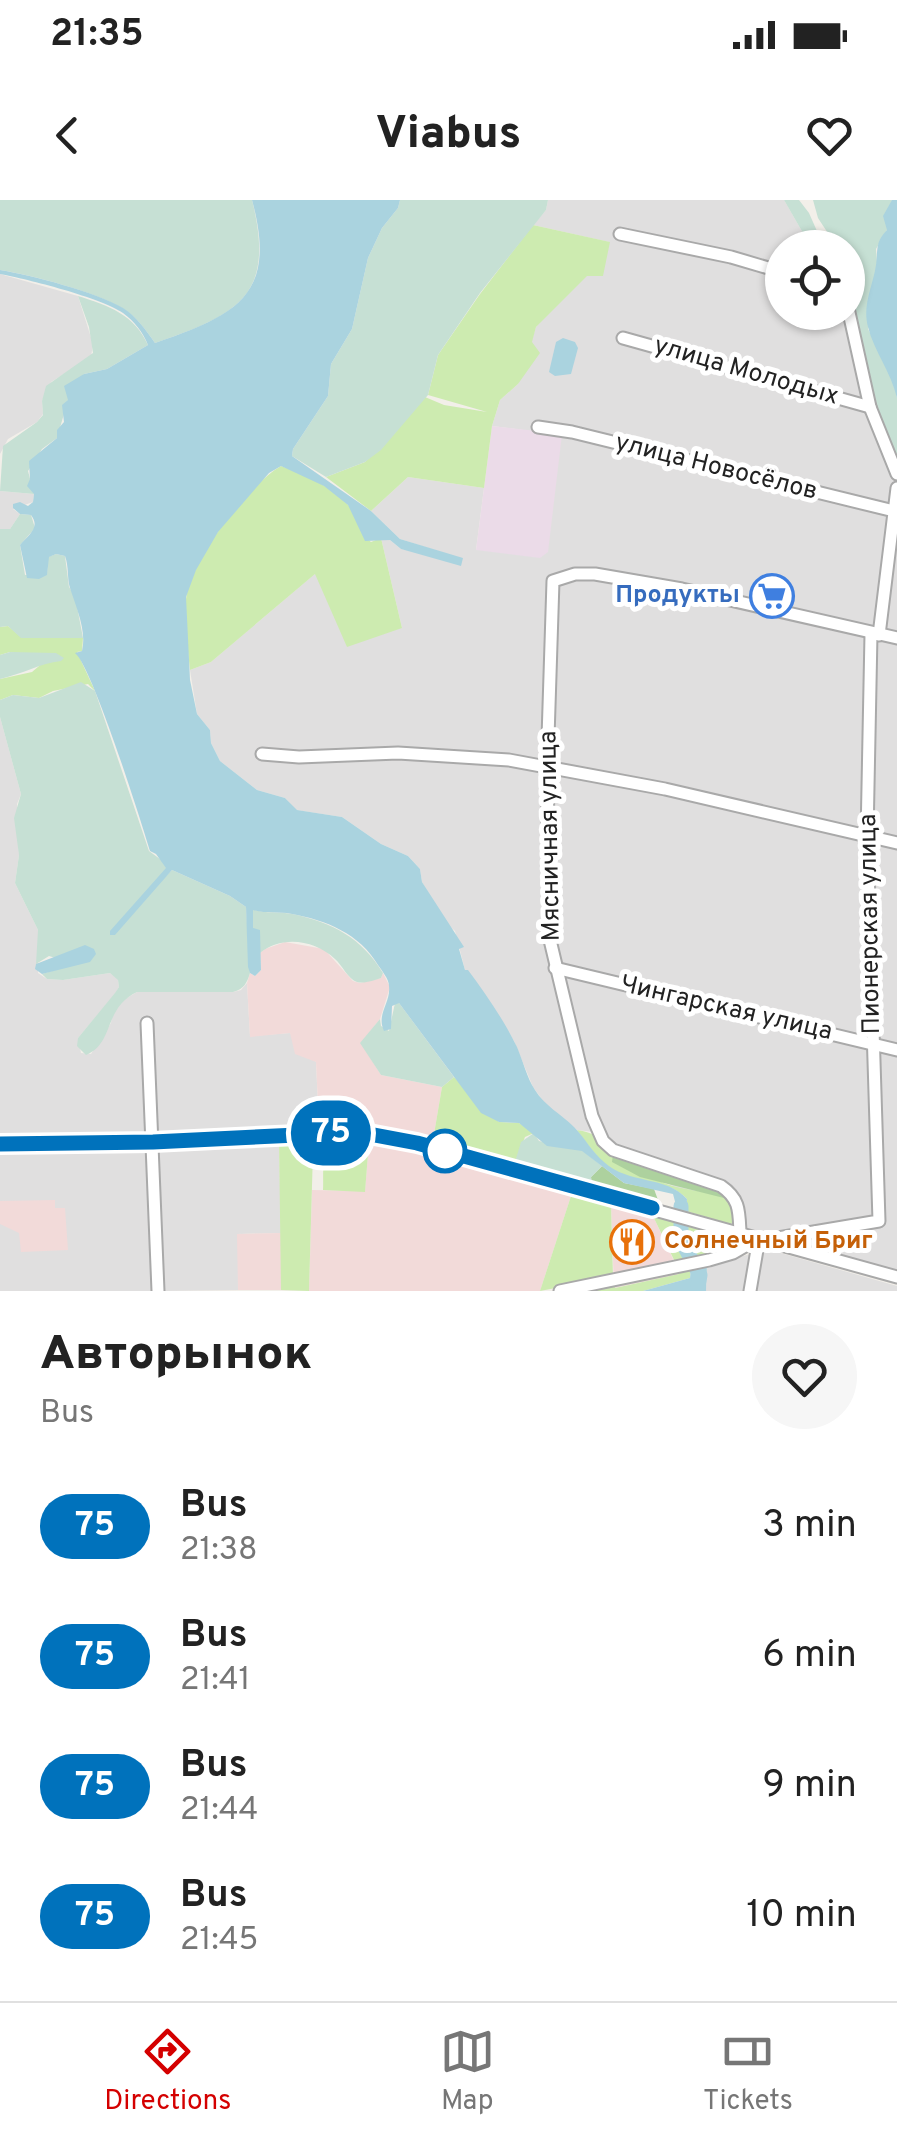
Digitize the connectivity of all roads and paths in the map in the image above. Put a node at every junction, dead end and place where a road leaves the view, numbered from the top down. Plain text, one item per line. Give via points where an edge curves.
1 (620, 234) dead end
2 (765, 267) edge
3 (853, 330) edge
4 (622, 338) dead end
5 (870, 406) junction
6 (538, 427) dead end
7 (897, 474) edge
8 (897, 488) edge
9 (894, 511) junction
10 (875, 635) junction
11 (897, 638) edge
12 (262, 754) dead end
13 (547, 769) junction
14 (866, 836) junction
15 (897, 844) edge
16 (554, 968) junction
17 (147, 1023) dead end
18 (874, 1043) junction
19 (897, 1050) edge
20 (153, 1142) junction
21 (0, 1144) edge
22 (740, 1233) junction
23 (763, 1239) junction
24 (897, 1278) edge
25 (158, 1291) edge
26 (560, 1291) edge
27 (750, 1291) edge

1 - 2 street
3 - 5 street
4 - 5 street, улица Молодых
5 - 7 street
6 - 9 street, улица Новосёлов
8 - 9 street, Пионерская улица
9 - 10 street, Пионерская улица
10 - 11 street
10 - 13 street, Мясничная улица via 595,574 554,581
10 - 14 street, Пионерская улица
12 - 13 street via 398,752
13 - 14 street
13 - 16 street, Мясничная улица
14 - 15 street
14 - 18 street, Пионерская улица
16 - 18 street, Чингарская улица
16 - 22 street, Мясничная улица via 602,1141 721,1186 736,1198
17 - 20 street
18 - 19 street, Чингарская улица
18 - 23 street, Пионерская улица via 880,1221
20 - 21 street
20 - 22 street via 369,1134
20 - 25 street
22 - 23 street
23 - 24 street
23 - 26 street via 709,1260
23 - 27 street

